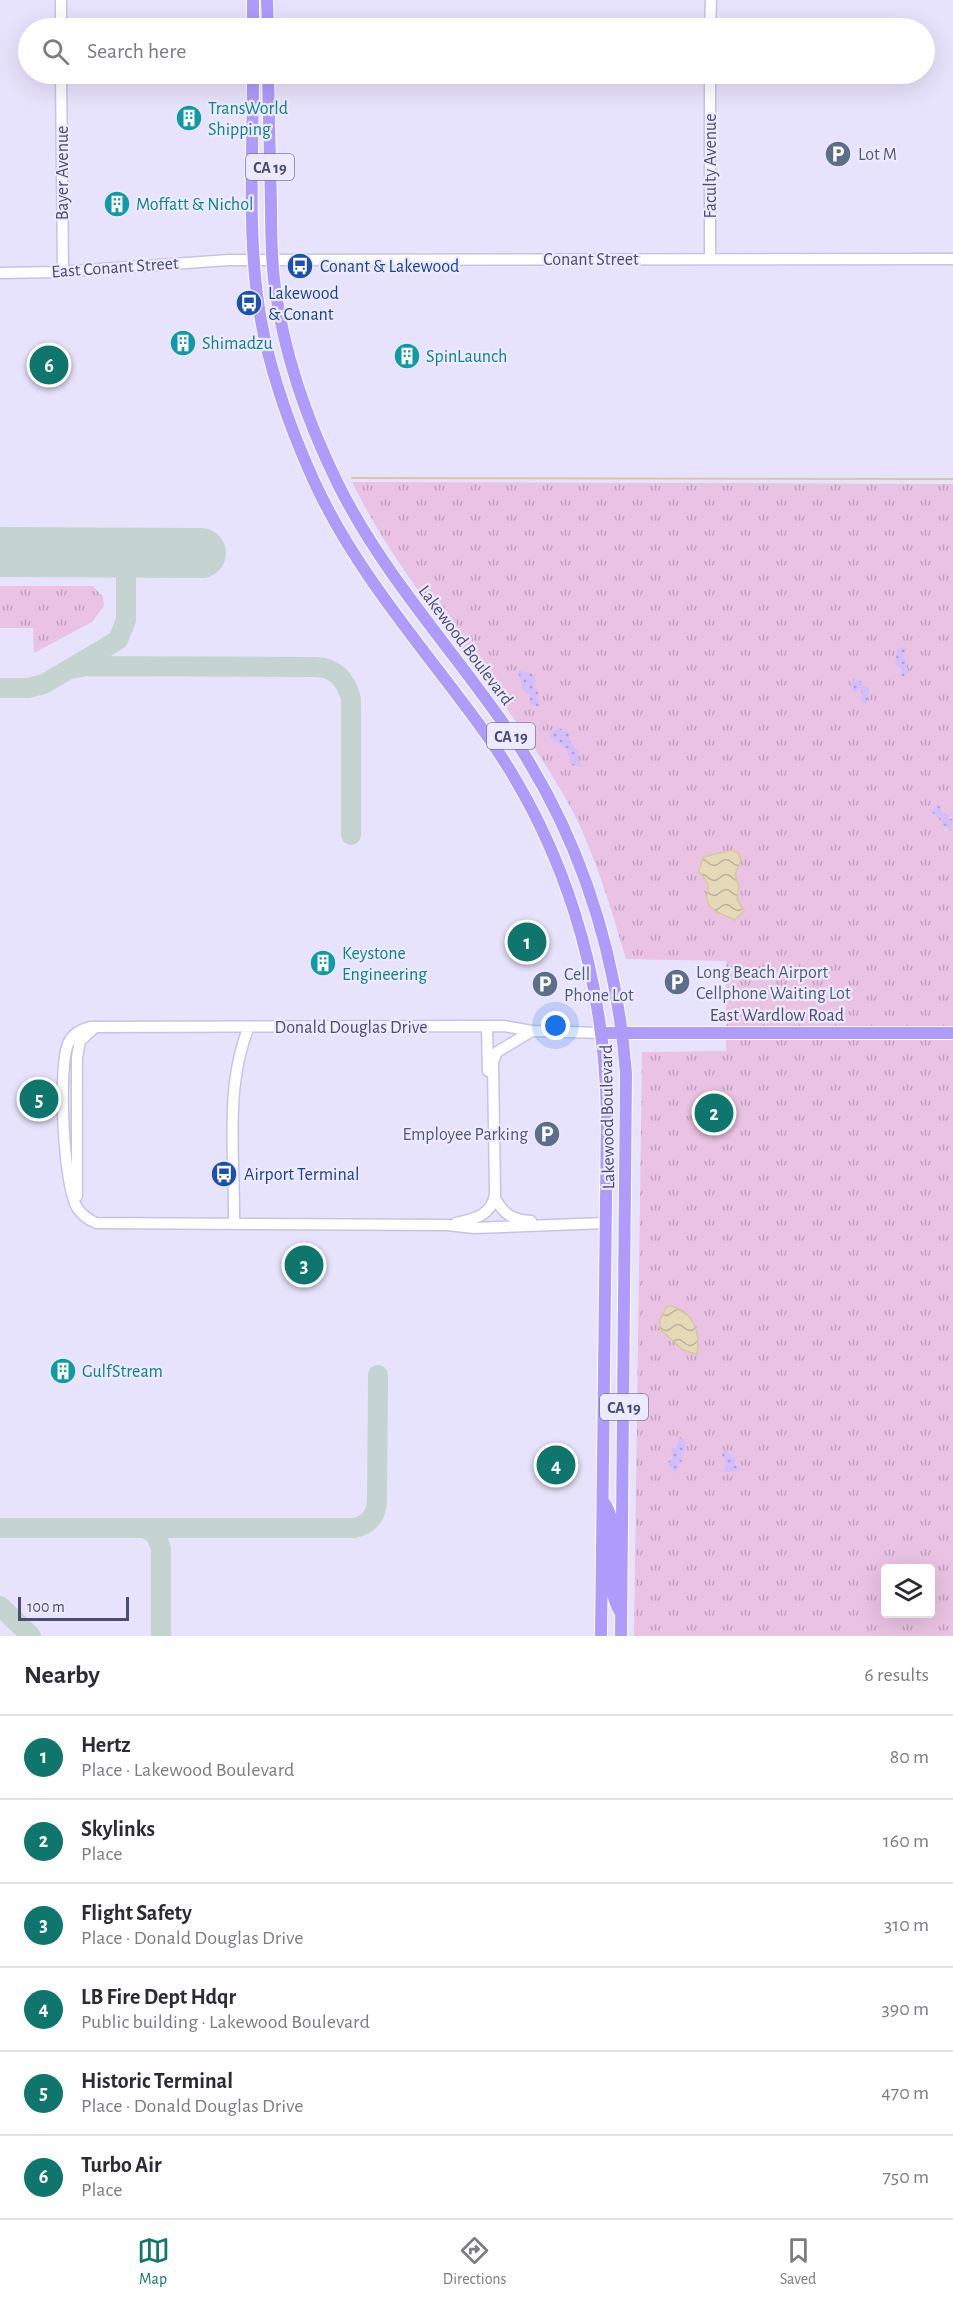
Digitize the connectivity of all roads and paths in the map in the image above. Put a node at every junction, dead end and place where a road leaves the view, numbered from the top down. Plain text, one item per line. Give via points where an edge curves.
1 (61, 0) edge
2 (253, 0) edge
3 (267, 0) edge
4 (711, 0) edge
5 (61, 18) edge
6 (253, 18) edge
7 (268, 18) edge
8 (710, 18) edge
9 (61, 84) edge
10 (253, 84) edge
11 (268, 84) edge
12 (710, 84) edge
13 (710, 258) junction
14 (953, 259) edge
15 (230, 260) joint
16 (254, 260) junction
17 (272, 260) junction
18 (63, 272) junction
19 (0, 273) edge
20 (332, 471) junction
21 (313, 479) junction
22 (249, 1027) junction
23 (487, 1027) junction
24 (532, 1031) junction
25 (602, 1033) junction
26 (623, 1033) junction
27 (953, 1033) edge
28 (493, 1091) junction
29 (495, 1198) junction
30 (234, 1223) junction
31 (605, 1223) junction
32 (546, 1224) junction
33 (447, 1225) junction
34 (603, 1501) junction
35 (621, 1613) junction
36 (601, 1636) edge
37 (621, 1636) edge

1 - 5 street
2 - 6 main road
3 - 7 main road
4 - 8 street
9 - 18 street, Bayer Avenue
10 - 16 main road, Lakewood Boulevard / CA 19
11 - 17 main road, Lakewood Boulevard / CA 19
12 - 13 street, Faculty Avenue
13 - 14 street, Conant Street
13 - 17 street, Conant Street
15 - 16 street, Conant Street
15 - 18 street, East Conant Street
16 - 17 street, Conant Street
16 - 21 main road, Lakewood Boulevard / CA 19 via 257,298 275,379
17 - 20 main road, Lakewood Boulevard / CA 19 via 289,354
18 - 19 street, East Conant Street
20 - 21 main road
20 - 26 main road, Lakewood Boulevard / CA 19 via 395,581 496,714 545,789 593,900
21 - 25 main road, Lakewood Boulevard / CA 19 via 354,554 480,726 527,799 574,906 590,962
22 - 23 street, Donald Douglas Drive
22 - 30 street via 234,1081
22 - 30 street, Donald Douglas Drive via 99,1027 75,1034 67,1048 63,1086 69,1184 77,1209 87,1218 96,1223
23 - 24 street, Donald Douglas Drive
23 - 28 street via 488,1075
24 - 25 street, Donald Douglas Drive
24 - 28 street via 497,1052
25 - 26 main road, East Wardlow Road
25 - 31 main road, Lakewood Boulevard / CA 19 via 607,1114
26 - 27 main road, East Wardlow Road
26 - 35 main road, Lakewood Boulevard / CA 19 via 627,1125
28 - 29 street
29 - 32 street via 506,1215
29 - 33 street via 482,1216
30 - 33 street, Donald Douglas Drive
31 - 32 street
31 - 34 main road, Lakewood Boulevard / CA 19
32 - 33 street via 474,1228
34 - 35 main road via 612,1516 611,1595
34 - 36 main road, Lakewood Boulevard / CA 19
35 - 37 main road, Lakewood Boulevard / CA 19

